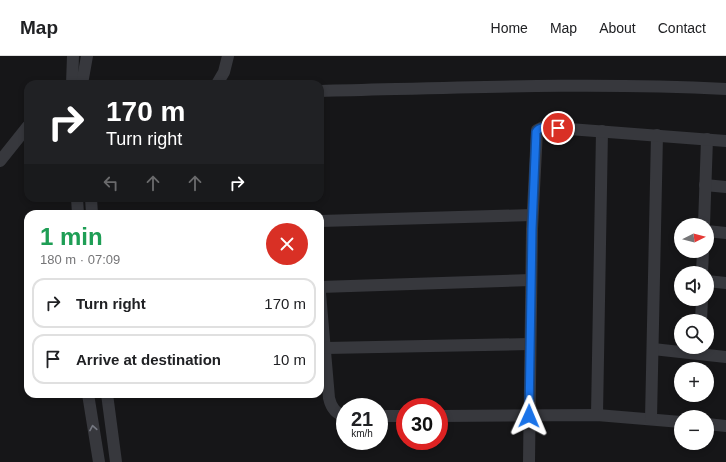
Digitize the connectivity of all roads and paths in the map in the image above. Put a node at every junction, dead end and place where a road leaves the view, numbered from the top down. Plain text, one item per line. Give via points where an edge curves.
1 (73, 56) edge
2 (87, 56) edge
3 (228, 56) edge
4 (72, 80) edge
5 (83, 80) edge
6 (219, 80) edge
7 (726, 89) edge
8 (324, 91) edge
9 (24, 131) edge
10 (602, 131) junction
11 (657, 135) junction
12 (707, 139) junction
13 (726, 141) edge
14 (0, 161) edge
15 (705, 186) junction
16 (726, 187) edge
17 (532, 215) junction
18 (704, 218) edge
19 (324, 220) edge
20 (714, 232) edge
21 (726, 233) edge
22 (531, 280) junction
23 (714, 282) edge
24 (726, 283) edge
25 (324, 287) edge
26 (324, 330) edge
27 (529, 344) junction
28 (326, 348) junction
29 (653, 349) junction
30 (674, 350) edge
31 (714, 354) edge
32 (726, 357) edge
33 (89, 398) edge
34 (108, 398) edge
35 (336, 412) edge
36 (597, 415) junction
37 (448, 416) edge
38 (529, 416) junction
39 (651, 419) junction
40 (674, 421) edge
41 (714, 425) edge
42 (726, 426) edge
43 (99, 462) edge
44 (116, 462) edge
45 (529, 462) edge

1 - 4 street
2 - 5 street
3 - 6 street
7 - 8 street via 676,86
9 - 14 street
10 - 11 street
10 - 17 street via 543,127 537,130
10 - 36 street
11 - 12 street
11 - 29 street
12 - 13 street
12 - 15 street
15 - 16 street
15 - 18 street
17 - 19 street
17 - 22 street
20 - 21 street
22 - 25 street
22 - 27 street
23 - 24 street
26 - 28 street
27 - 28 street
27 - 38 street
28 - 35 street via 330,402
29 - 30 street
29 - 39 street
31 - 32 street
43 -> 33 street
34 - 44 street
36 - 38 street
36 - 39 street
37 - 38 street
38 - 45 street
39 - 40 street
41 - 42 street

